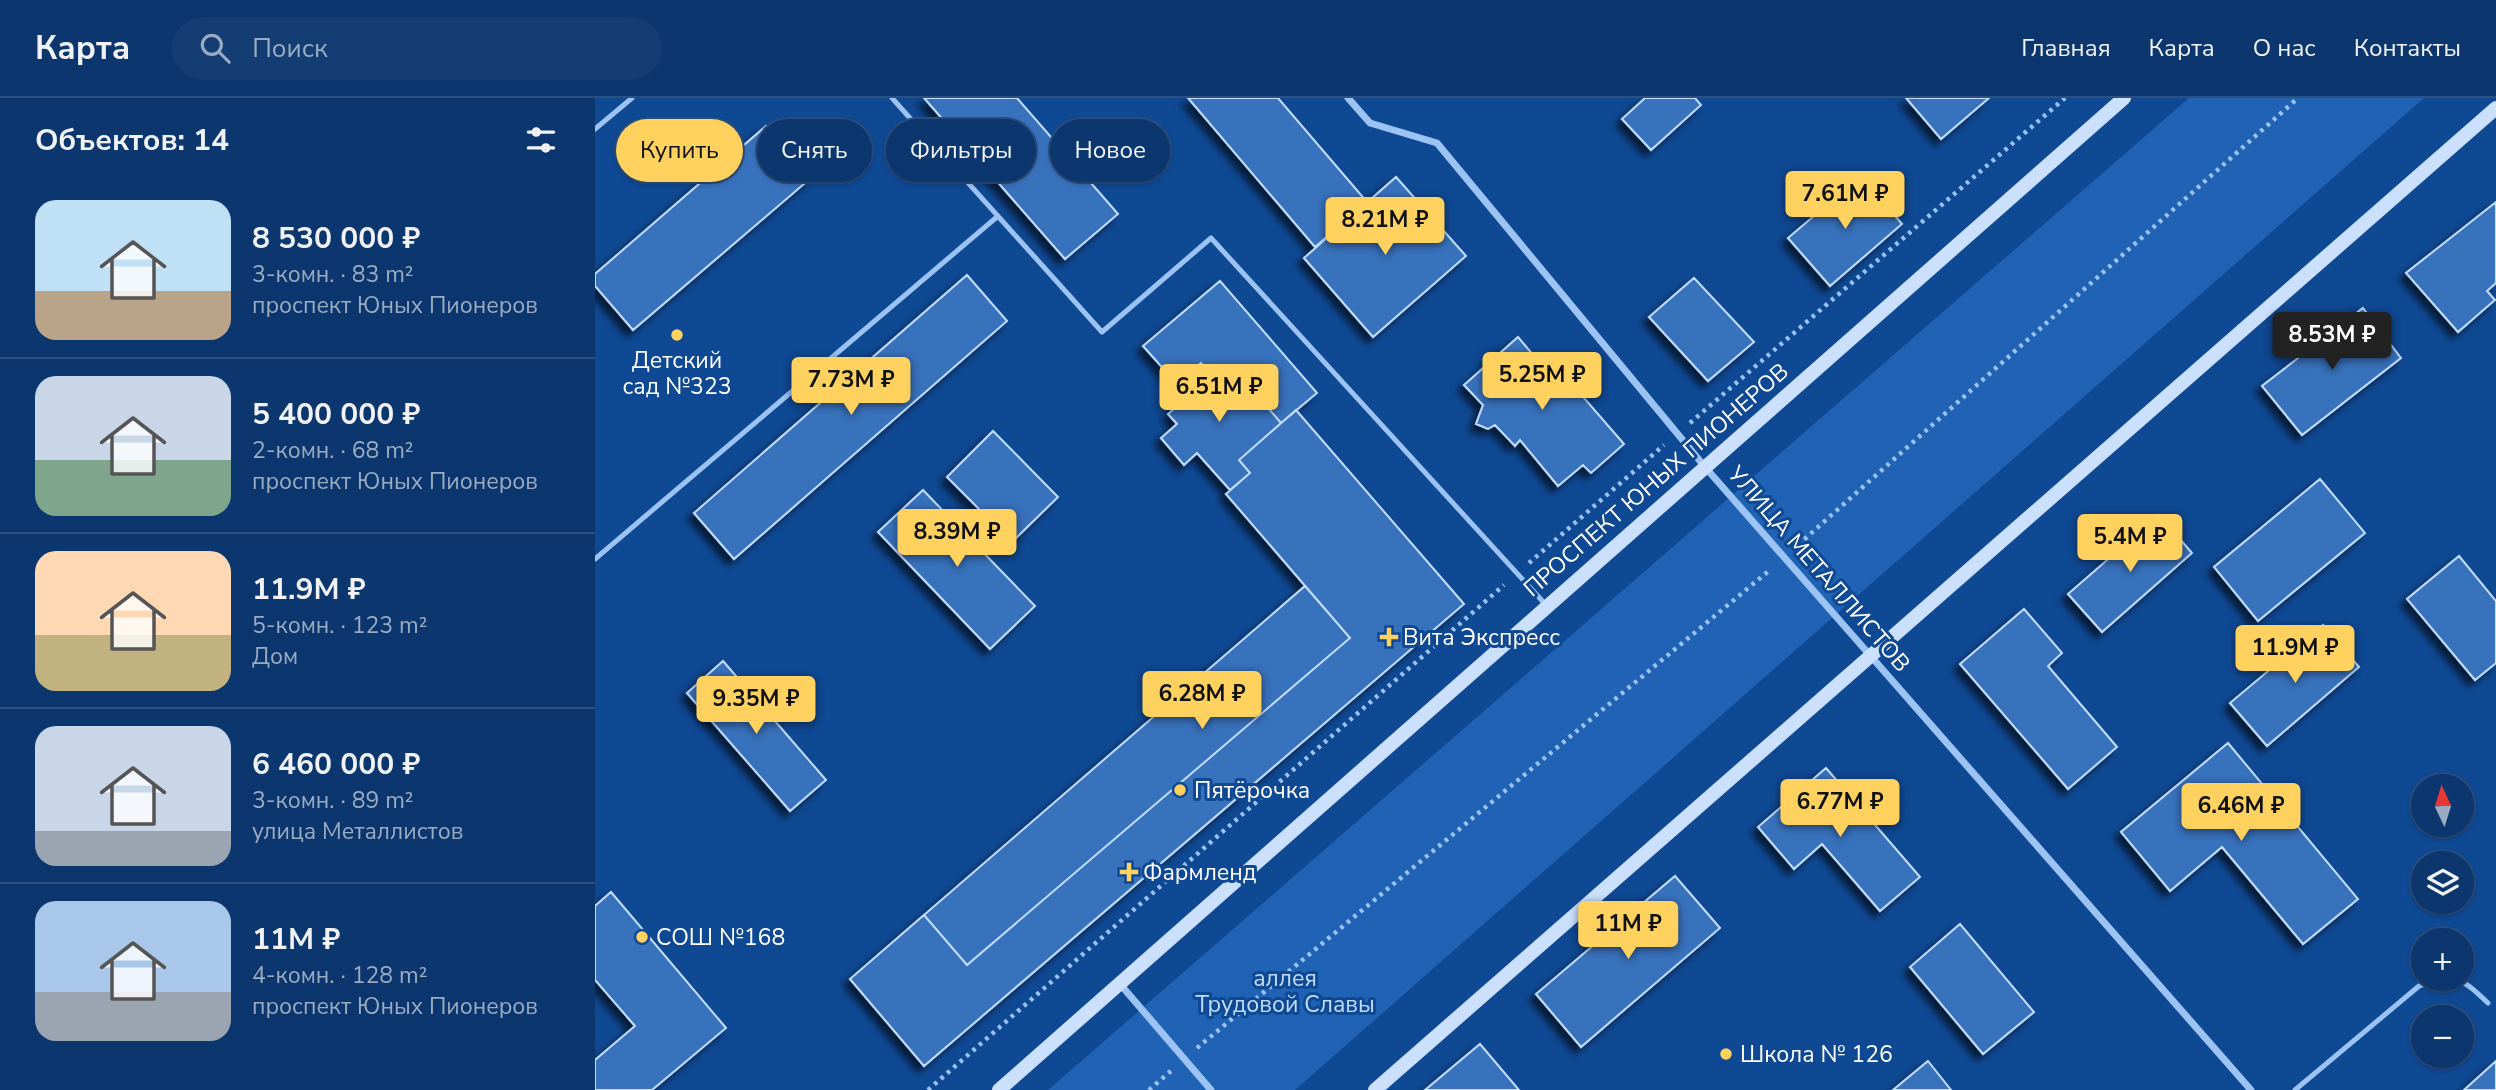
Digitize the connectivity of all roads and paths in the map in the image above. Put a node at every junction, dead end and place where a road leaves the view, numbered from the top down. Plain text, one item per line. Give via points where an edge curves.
1 (632, 98) edge
2 (892, 98) edge
3 (1348, 98) edge
4 (2065, 98) edge
5 (2124, 98) edge
6 (2298, 98) edge
7 (2496, 108) edge
8 (595, 129) edge
9 (998, 216) junction
10 (1678, 433) junction
11 (1705, 467) junction
12 (1784, 558) junction
13 (595, 559) edge
14 (1517, 573) junction
15 (1547, 606) junction
16 (1870, 656) junction
17 (1119, 983) junction
18 (2488, 1003) dead end
19 (1184, 1059) junction
20 (928, 1090) edge
21 (999, 1090) edge
22 (1149, 1090) edge
23 (1211, 1090) edge
24 (1375, 1090) edge
25 (2251, 1090) edge
26 (2295, 1090) edge

1 - 8 lane
2 - 9 lane
3 - 10 street, УЛИЦА МЕТАЛЛИСТОВ via 1370,123 1437,143
4 - 10 path
5 - 11 street, ПРОСПЕКТ ЮНЫХ ПИОНЕРОВ
6 - 12 path
7 - 16 street
9 - 13 lane
9 - 14 lane via 1102,332 1211,237
10 - 11 street, УЛИЦА МЕТАЛЛИСТОВ
10 - 14 path
11 - 12 street, УЛИЦА МЕТАЛЛИСТОВ
11 - 15 street, ПРОСПЕКТ ЮНЫХ ПИОНЕРОВ
12 - 16 street, УЛИЦА МЕТАЛЛИСТОВ
12 - 19 path
14 - 15 lane
14 - 20 path
15 - 17 street, ПРОСПЕКТ ЮНЫХ ПИОНЕРОВ
16 - 24 street
16 - 25 street, УЛИЦА МЕТАЛЛИСТОВ
17 - 19 street
17 - 21 street, ПРОСПЕКТ ЮНЫХ ПИОНЕРОВ
18 - 26 lane via 2465,981 2441,979 2419,986
19 - 22 path
19 - 23 street

